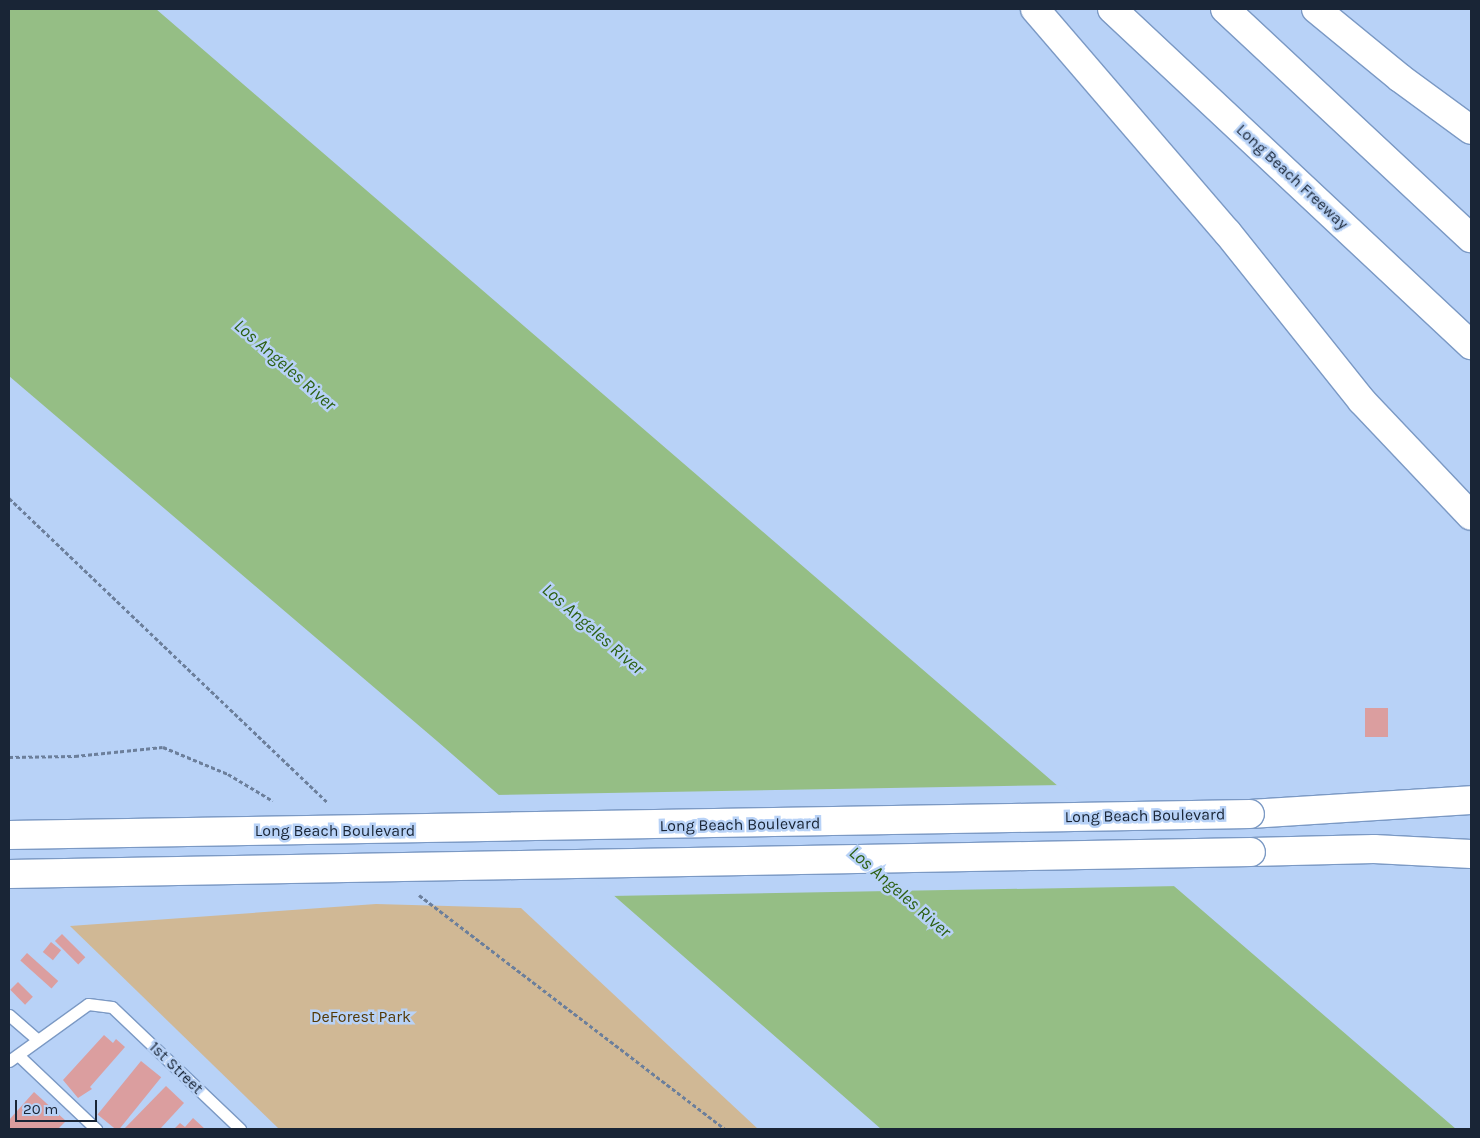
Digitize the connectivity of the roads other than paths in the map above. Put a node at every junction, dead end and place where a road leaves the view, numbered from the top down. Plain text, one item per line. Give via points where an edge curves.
1 (1035, 9) edge
2 (1112, 9) edge
3 (1225, 9) edge
4 (1316, 9) edge
5 (1471, 130) edge
6 (1471, 238) edge
7 (1471, 345) edge
8 (1471, 516) edge
9 (1471, 800) edge
10 (9, 835) edge
11 (1471, 854) edge
12 (9, 874) edge
13 (9, 1015) edge
14 (38, 1040) junction
15 (13, 1058) edge
16 (96, 1129) edge
17 (240, 1129) edge

1 - 8 main road via 1227,232 1362,401
2 - 7 main road, Long Beach Freeway
3 - 6 main road
4 - 5 main road
9 - 10 main road, Long Beach Boulevard, bridge via 1250,814
11 - 12 main road, bridge via 1374,849
13 - 14 lane
14 - 15 lane
14 - 17 lane, 1st Street via 88,1004 112,1007
15 - 16 lane

